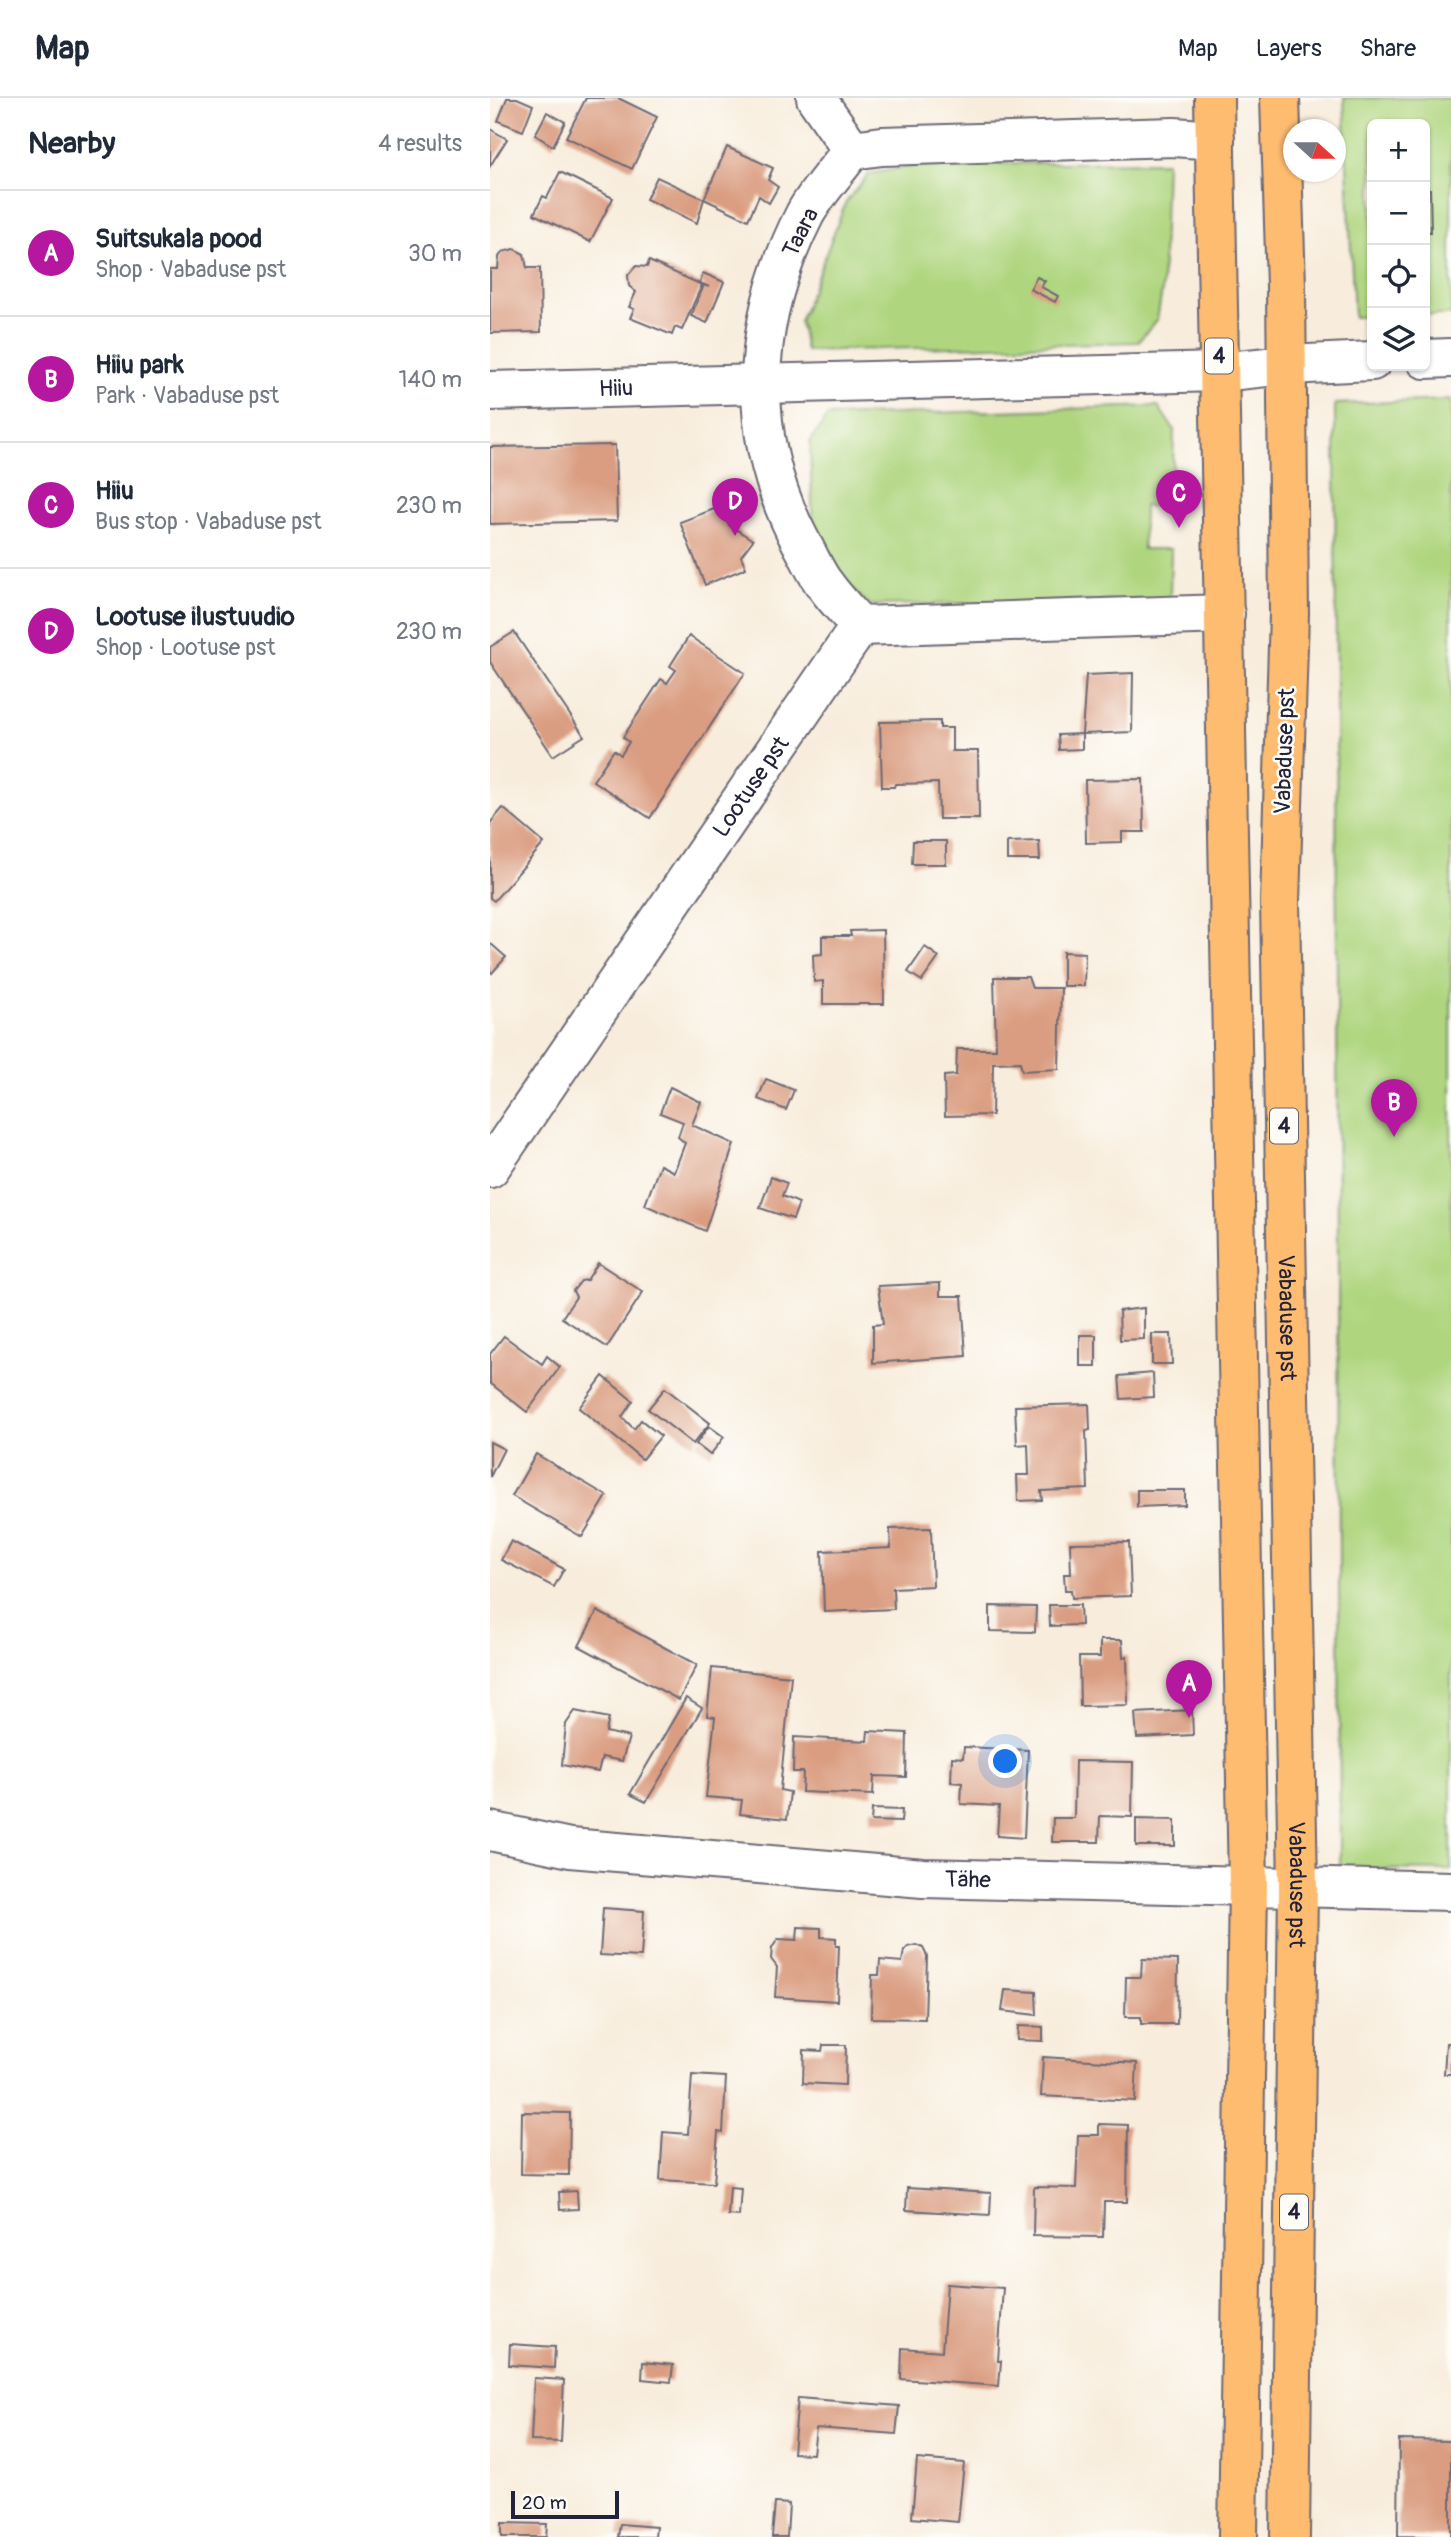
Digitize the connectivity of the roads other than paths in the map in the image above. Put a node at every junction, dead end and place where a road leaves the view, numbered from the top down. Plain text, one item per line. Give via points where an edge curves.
1 (816, 98) edge
2 (1214, 98) edge
3 (1280, 98) edge
4 (1215, 140) junction
5 (852, 150) junction
6 (1451, 358) edge
7 (1430, 359) edge
8 (1367, 361) edge
9 (1287, 365) junction
10 (1219, 372) junction
11 (760, 385) junction
12 (490, 391) edge
13 (1225, 614) junction
14 (860, 626) junction
15 (490, 1168) edge
16 (490, 1831) edge
17 (1248, 1886) junction
18 (1298, 1888) junction
19 (1451, 1891) edge
20 (1238, 2537) edge
21 (1290, 2537) edge

1 - 5 street
2 - 4 highway, 4
3 - 9 highway, Vabaduse pst / 4
4 - 5 street via 1174,137
4 - 10 highway, 4
5 - 11 street, Taara via 806,213 775,285
6 - 7 street
8 - 9 street, Hiiu
9 - 10 street, Hiiu
9 - 18 highway, Vabaduse pst / 4 via 1289,614 1280,902
10 - 11 street, Hiiu
10 - 13 highway, 4
11 - 12 street, Hiiu
11 - 14 street via 766,450 785,512 824,584
13 - 14 street
13 - 17 highway, 4
14 - 15 street, Lootuse pst
16 - 17 street, Tähe via 570,1848 923,1878
17 - 18 street, Tähe
17 - 20 highway, 4
18 - 19 street, Tähe
18 - 21 highway, Vabaduse pst / 4

